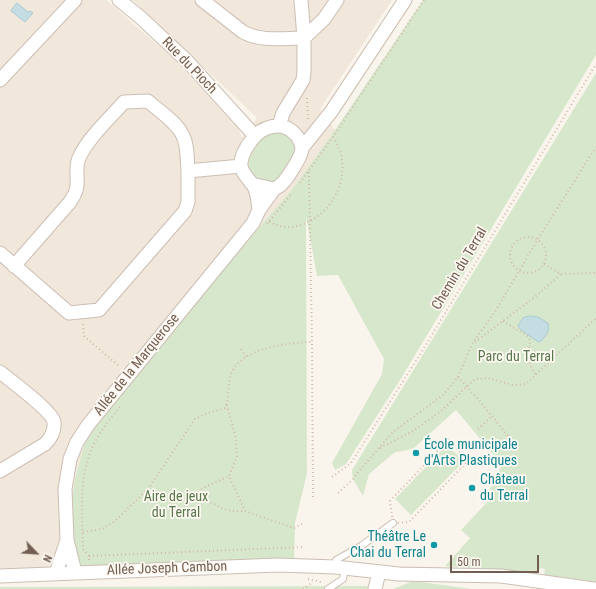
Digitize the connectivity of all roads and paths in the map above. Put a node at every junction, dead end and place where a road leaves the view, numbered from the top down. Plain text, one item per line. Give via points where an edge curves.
1 (75, 0) edge
2 (119, 0) edge
3 (202, 0) edge
4 (301, 0) edge
5 (336, 0) edge
6 (405, 0) edge
7 (424, 0) edge
8 (304, 38) junction
9 (596, 64) edge
10 (0, 80) edge
11 (320, 125) junction
12 (285, 128) junction
13 (255, 136) junction
14 (333, 137) junction
15 (596, 147) edge
16 (302, 148) junction
17 (241, 166) junction
18 (188, 171) junction
19 (300, 183) dead end
20 (252, 184) junction
21 (295, 189) dead end
22 (274, 190) junction
23 (260, 215) junction
24 (268, 222) junction
25 (309, 222) junction
26 (264, 228) dead end
27 (538, 239) junction
28 (0, 253) edge
29 (544, 264) junction
30 (14, 266) junction
31 (519, 271) junction
32 (561, 274) junction
33 (596, 274) edge
34 (83, 312) junction
35 (596, 318) edge
36 (504, 321) junction
37 (312, 342) junction
38 (472, 344) junction
39 (241, 348) dead end
40 (247, 358) junction
41 (0, 372) edge
42 (129, 374) junction
43 (536, 375) junction
44 (458, 377) junction
45 (468, 387) junction
46 (126, 400) dead end
47 (227, 403) junction
48 (492, 416) junction
49 (478, 429) dead end
50 (508, 436) dead end
51 (379, 449) junction
52 (0, 471) edge
53 (229, 476) junction
54 (332, 477) dead end
55 (202, 489) dead end
56 (338, 493) dead end
57 (313, 496) dead end
58 (200, 497) dead end
59 (245, 511) junction
60 (393, 523) junction
61 (302, 524) dead end
62 (83, 532) junction
63 (67, 540) junction
64 (304, 547) dead end
65 (340, 568) junction
66 (75, 572) junction
67 (379, 572) junction
68 (56, 573) junction
69 (0, 576) edge
70 (317, 579) dead end
71 (303, 589) edge
72 (328, 589) edge
73 (375, 589) edge
74 (594, 589) edge

1 - 10 street
2 - 13 street, Rue du Pioch via 188,62
3 - 8 street via 250,36
4 - 8 street
5 - 8 street via 324,19
6 - 11 street
7 - 14 path
8 - 12 street via 303,80 282,112
9 - 54 path, Chemin du Terral via 421,353 351,463
11 - 12 street via 308,129
11 - 16 street
12 - 13 street via 265,128
12 - 16 street via 298,137
13 - 17 street via 246,148
14 - 19 path
14 - 25 path via 342,158 343,173 340,186 333,201 322,214
15 - 27 path
16 - 22 street via 296,164 286,179
17 - 18 street
17 - 20 street
18 - 30 street via 185,144 177,127 148,101 124,102 84,147 78,159 76,193 70,202
18 - 34 street via 188,202 185,212 99,310
20 - 22 street
20 - 23 street via 256,190
21 - 24 path
22 - 23 street, Allée de la Marquerose
23 - 24 path
23 - 42 street, Allée de la Marquerose
24 - 25 path via 281,227 292,227
24 - 26 path
25 - 37 path
27 - 29 path via 546,251
27 - 31 path
27 - 31 path via 524,237 512,246 510,260
28 - 30 street
29 - 31 path via 533,273
29 - 32 path
30 - 34 street via 69,313
31 - 38 path
32 - 33 path
32 - 36 path
34 - 42 path via 84,336
35 - 43 path
36 - 38 path
36 - 43 path via 530,340 530,365
37 - 40 path via 279,344
37 - 57 path
38 - 44 path
39 - 40 path
40 - 47 path via 233,371
41 - 52 street via 54,420 54,429 45,444
42 - 63 street, Allée de la Marquerose via 88,425 77,442 70,460 65,489
43 - 45 path via 526,384 513,385 488,378 475,379
44 - 45 path
44 - 51 path via 443,395 393,432
45 - 48 path
45 - 51 path via 440,412 413,431
46 - 62 path via 95,440 86,464 82,491
47 - 53 path via 236,439 237,456
47 - 62 path via 225,408 195,419 150,489 115,521 102,528
48 - 49 path
48 - 50 path
51 - 56 path
53 - 55 path
53 - 59 path
58 - 59 path via 226,510
59 - 61 path via 294,528
60 - 60 path via 390,501 448,440 468,461 408,522
60 - 65 lane via 336,560
62 - 64 path via 83,549 89,556
63 - 66 street, Allée de la Marquerose
63 - 68 street, Allée de la Marquerose
65 - 66 street, Allée Joseph Cambon via 278,565
65 - 67 street, Allée Joseph Cambon
65 - 72 lane via 343,579
66 - 68 street, Allée Joseph Cambon
67 - 73 street
67 - 74 street, Allée Joseph Cambon via 501,576
68 - 69 street, Allée Joseph Cambon
70 - 71 path

